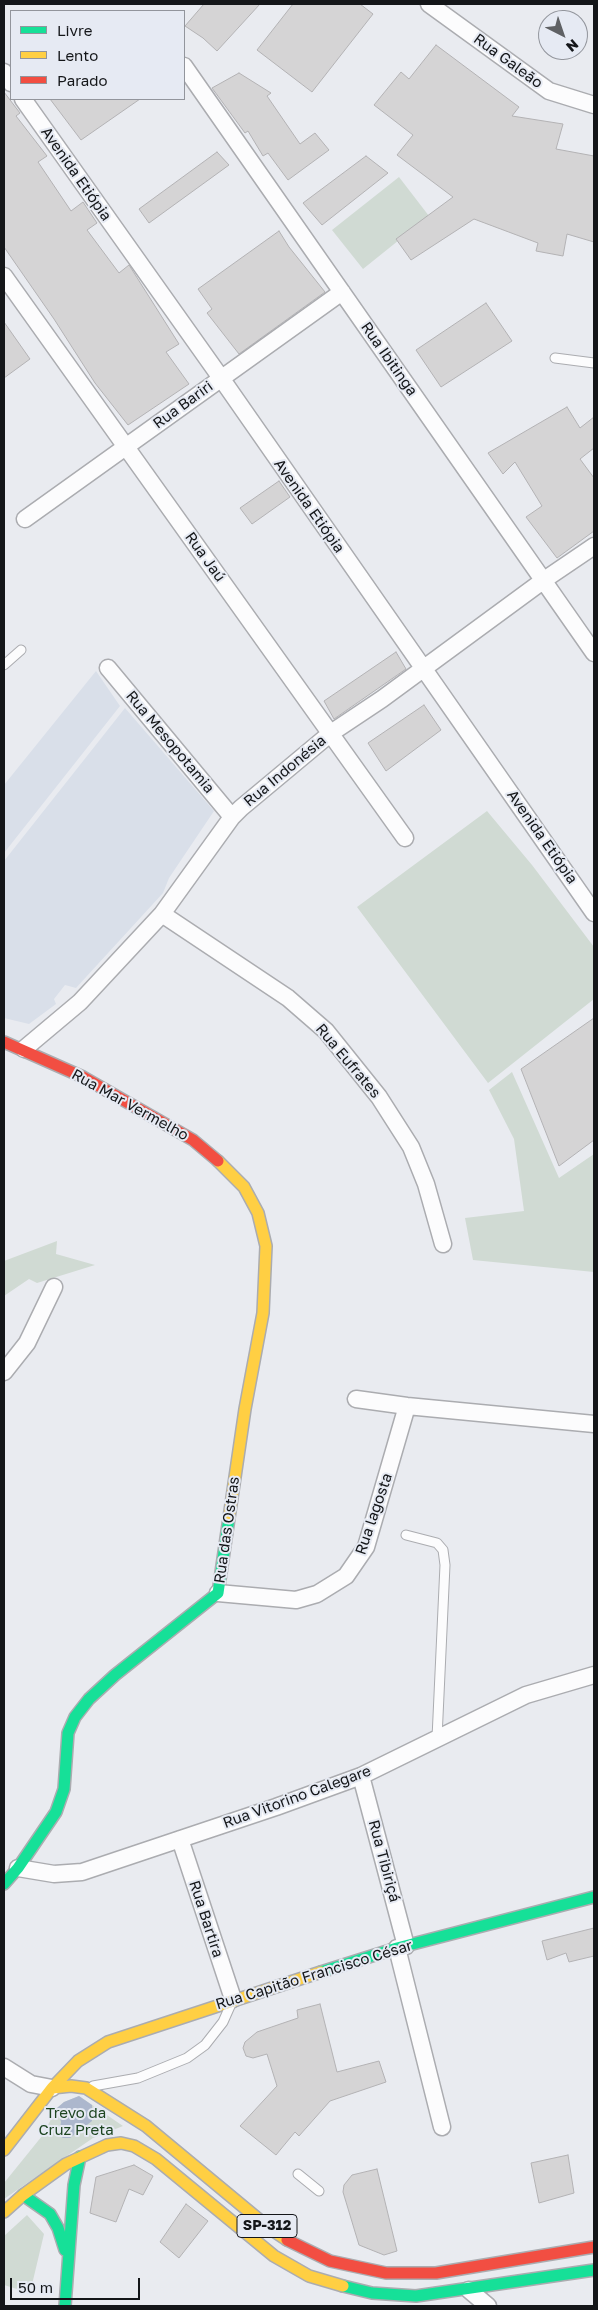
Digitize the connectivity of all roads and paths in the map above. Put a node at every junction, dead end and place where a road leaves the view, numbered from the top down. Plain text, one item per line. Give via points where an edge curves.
1 (429, 4) edge
2 (185, 67) edge
3 (23, 100) edge
4 (594, 105) edge
5 (4, 276) edge
6 (342, 292) junction
7 (555, 358) dead end
8 (594, 363) edge
9 (221, 378) junction
10 (126, 447) junction
11 (25, 519) dead end
12 (594, 546) edge
13 (544, 580) junction
14 (21, 650) dead end
15 (594, 653) edge
16 (4, 665) edge
17 (108, 668) dead end
18 (422, 669) junction
19 (331, 733) junction
20 (232, 816) junction
21 (405, 838) dead end
22 (594, 913) edge
23 (162, 914) junction
24 (4, 1042) edge
25 (24, 1049) junction
26 (244, 1187) joint
27 (443, 1244) dead end
28 (54, 1287) dead end
29 (4, 1372) edge
30 (356, 1399) dead end
31 (407, 1406) junction
32 (594, 1424) edge
33 (406, 1535) dead end
34 (218, 1593) junction
35 (594, 1675) edge
36 (437, 1738) junction
37 (361, 1776) junction
38 (180, 1839) junction
39 (18, 1868) junction
40 (4, 1884) edge
41 (594, 1897) edge
42 (401, 1947) junction
43 (233, 1999) junction
44 (4, 2067) edge
45 (52, 2088) junction
46 (86, 2088) junction
47 (442, 2127) dead end
48 (4, 2150) edge
49 (80, 2157) junction
50 (298, 2174) dead end
51 (319, 2190) dead end
52 (23, 2195) junction
53 (4, 2212) edge
54 (594, 2247) edge
55 (68, 2258) junction
56 (594, 2270) edge
57 (469, 2290) junction
58 (65, 2306) edge
59 (488, 2306) edge

1 - 4 street, Rua Galeão via 549,91
2 - 6 street, Rua Ibitinga
3 - 9 street, Avenida Etiópia
5 - 10 street, Rua Jaú
6 - 9 street, Rua Bariri
6 - 13 street, Rua Ibitinga
7 - 8 lane
9 - 10 street, Rua Bariri
9 - 18 street, Avenida Etiópia
10 - 11 street, Rua Bariri
10 - 19 street, Rua Jaú
12 - 13 street, Rua Indonésia
13 - 15 street, Rua Ibitinga
13 - 18 street, Rua Indonésia
14 - 16 lane
17 - 20 street, Rua Mesopotamia
18 - 19 street, Rua Indonésia
18 - 22 street, Avenida Etiópia
19 - 20 street, Rua Indonésia
19 - 21 street, Rua Jaú
20 - 23 street, Rua Indonésia
23 - 25 street, Rua Indonésia via 80,1002
23 - 27 street, Rua Eufrates via 288,998 326,1031 379,1097 411,1147 426,1184
24 - 25 street, Rua Mar Vermelho
25 - 26 street, Rua Mar Vermelho via 83,1077 193,1140
26 - 34 street, Rua das Ostras via 258,1213 266,1246 263,1313 245,1409
28 - 29 street via 27,1343
30 - 31 street
31 - 32 street
31 - 34 street, Rua lagosta via 366,1547 346,1576 317,1594 296,1600
33 - 36 lane via 437,1543 443,1550
34 - 39 street, Rua das Ostras via 115,1675 75,1717 68,1733 64,1789 56,1812
35 - 36 street, Rua Vitorino Calegare via 526,1695
36 - 37 street, Rua Vitorino Calegare
37 - 38 street, Rua Vitorino Calegare
37 - 42 street, Rua Tibiriçá
38 - 39 street, Rua Vitorino Calegare via 82,1872 54,1874
38 - 43 street, Rua Bartira
39 - 40 street, Rua das Ostras
41 - 42 street, Rua Capitão Francisco César
42 - 43 street, Rua Capitão Francisco César
42 - 47 street, Rua Tibiriçá
43 - 45 street, Rua Capitão Francisco César via 108,2042 78,2060
43 - 46 lane via 223,2022 205,2045 187,2058 138,2078
44 - 45 street via 31,2084
45 - 46 street
45 - 48 street, Rua Capitão Francisco César
46 - 54 street, SP-312 via 146,2126 269,2228 291,2243 330,2261 386,2273 436,2273
49 - 52 street, SP-312
49 - 55 street via 74,2184
49 - 57 street, SP-312 via 107,2145 134,2146 156,2159 274,2256 308,2276 372,2293 416,2296
50 - 51 lane
52 - 53 street, SP-312
52 - 55 street via 50,2214
55 - 58 street
56 - 57 street, SP-312
57 - 59 street

